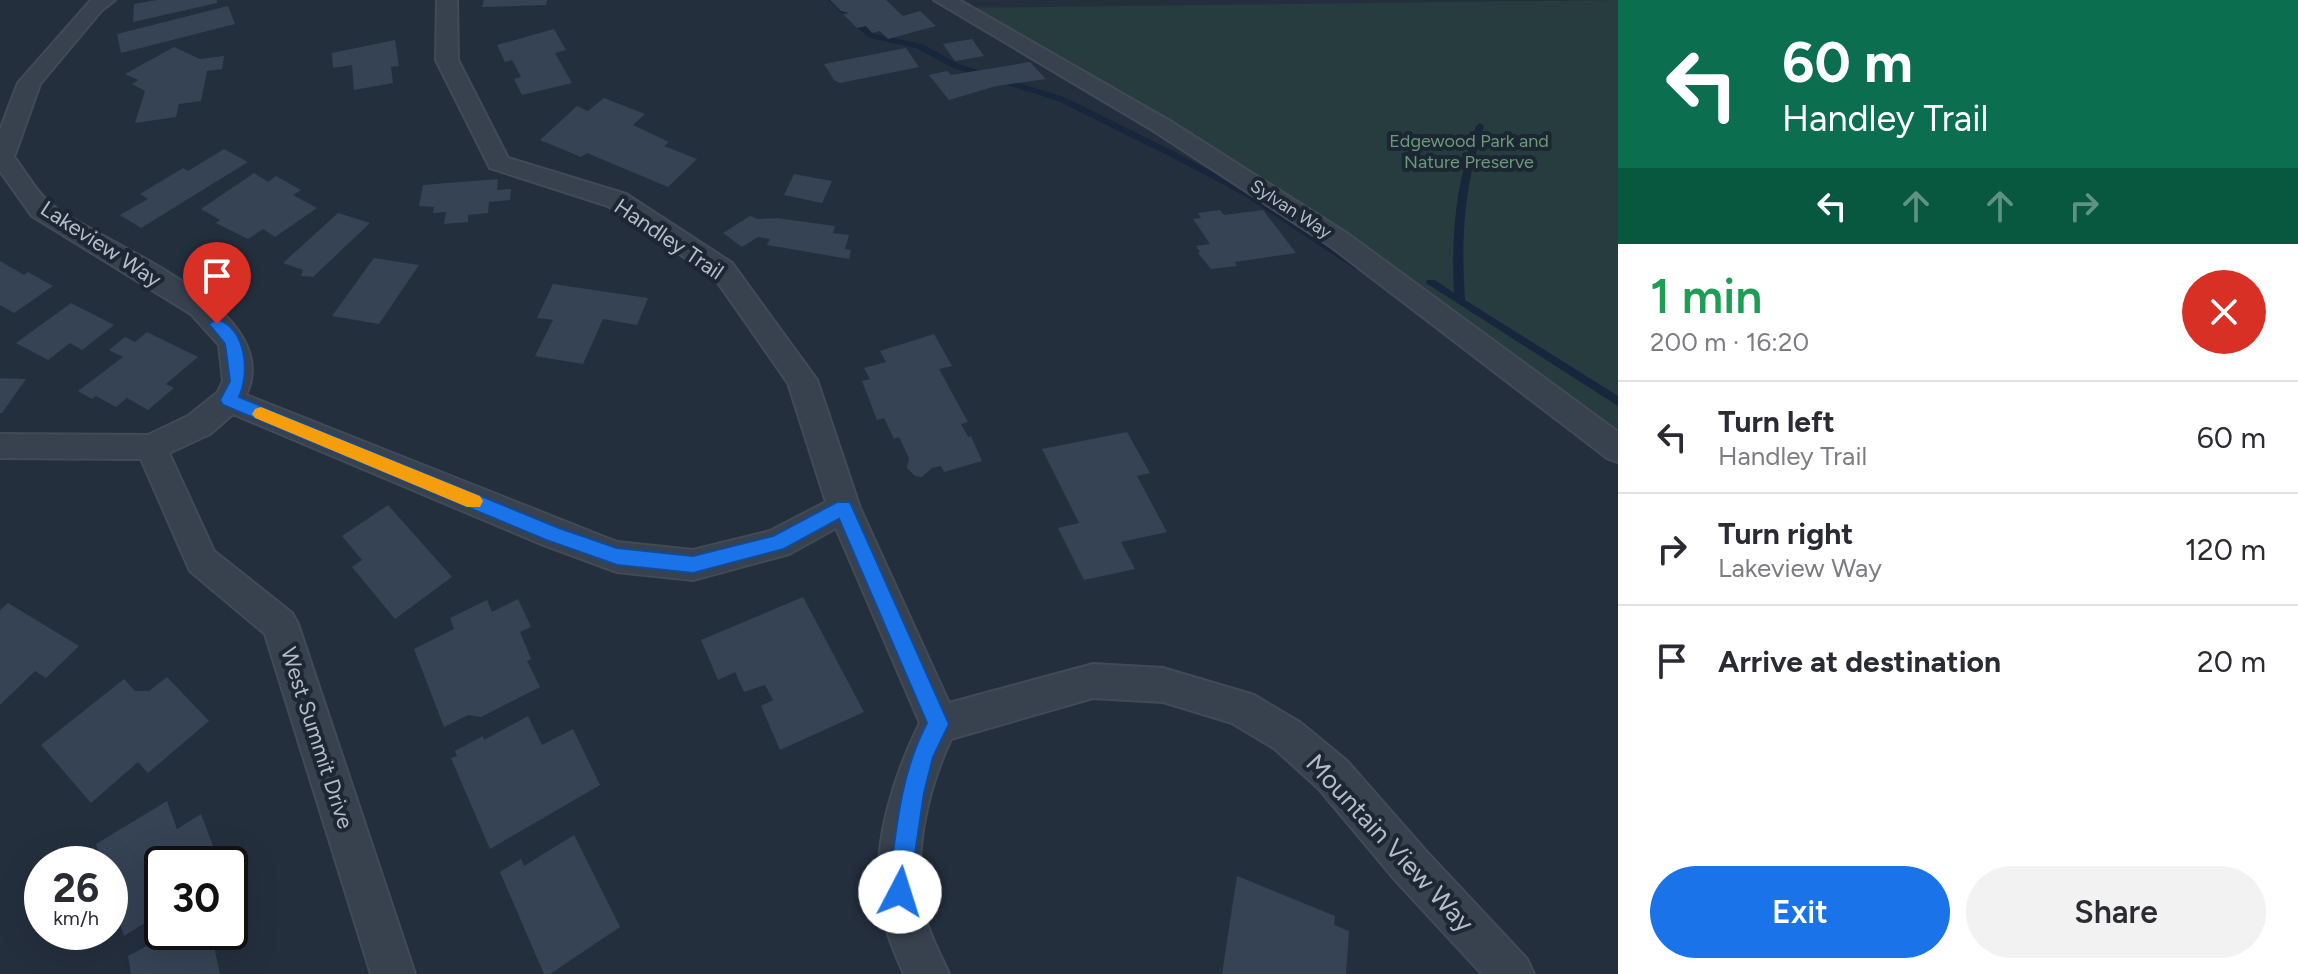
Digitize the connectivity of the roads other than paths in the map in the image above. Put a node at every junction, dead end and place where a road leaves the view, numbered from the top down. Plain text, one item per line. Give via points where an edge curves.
1 (105, 0) edge
2 (447, 0) edge
3 (944, 0) edge
4 (229, 400) junction
5 (0, 446) edge
6 (151, 447) junction
7 (1618, 449) edge
8 (844, 508) junction
9 (939, 724) junction
10 (393, 974) edge
11 (927, 974) edge
12 (1512, 974) edge

1 - 4 street, Lakeview Way via 29,83 2,157 41,210 201,307 233,342 238,381
2 - 8 street, Handley Trail via 447,60 499,163 617,200 723,270 802,380
3 - 7 street, Sylvan Way via 1162,126 1339,240
4 - 6 street via 199,425
4 - 8 street via 617,557 693,565 777,544
5 - 6 street
6 - 10 street, West Summit Drive via 202,561 280,624
8 - 9 street
9 - 11 street via 912,793 900,892 916,954
9 - 12 street, Mountain View Way via 1093,681 1163,685 1241,708 1288,736 1333,775

